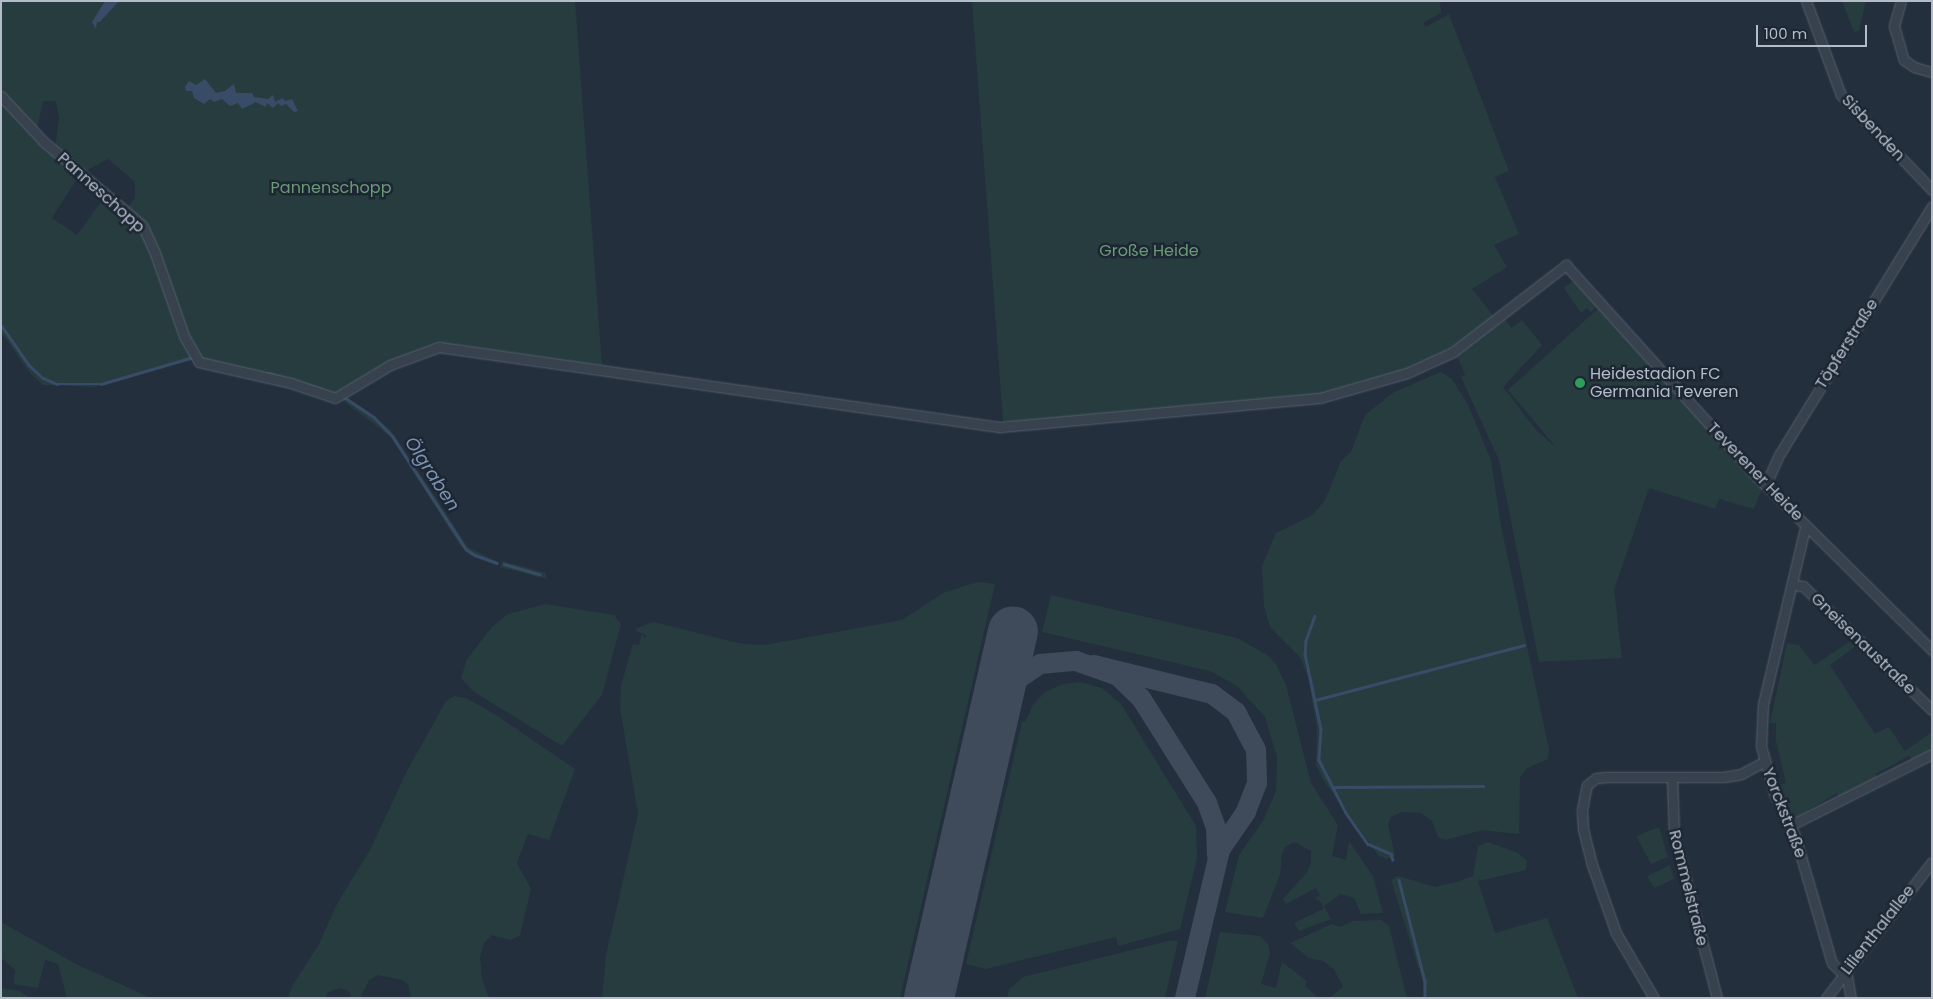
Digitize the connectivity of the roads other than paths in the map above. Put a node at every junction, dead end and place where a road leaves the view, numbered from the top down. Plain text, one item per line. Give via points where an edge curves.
1 (1806, 1) edge
2 (1901, 1) edge
3 (1932, 72) edge
4 (1, 96) edge
5 (1932, 190) edge
6 (1932, 206) edge
7 (1566, 265) joint
8 (1766, 484) junction
9 (1805, 528) dead end
10 (1792, 585) junction
11 (1932, 650) edge
12 (1932, 710) edge
13 (1932, 754) edge
14 (1764, 762) junction
15 (1672, 777) junction
16 (1791, 825) junction
17 (1932, 862) edge
18 (1845, 973) junction
19 (1654, 998) edge
20 (1716, 998) edge
21 (1826, 998) edge
22 (1851, 998) edge

1 - 5 street, Sisbenden via 1841,95
2 - 3 street via 1894,26 1904,60
4 - 7 street, Panneschopp via 44,142 142,226 156,253 184,336 199,362 335,398 376,373 420,352 439,347 981,425 1027,425 1320,398 1407,373 1453,352
6 - 8 street, Töpferstraße via 1779,455
7 - 8 street, Teverener Heide
8 - 11 street, Teverener Heide
9 - 10 street, Yorckstraße
10 - 12 street, Gneisenaustraße via 1803,586
10 - 14 street, Yorckstraße via 1763,704
13 - 16 street
14 - 15 street via 1732,776
14 - 16 street, Yorckstraße via 1774,793
15 - 19 street via 1596,778 1587,786 1582,810 1592,865 1616,933
15 - 20 street, Rommelstraße via 1670,806 1675,842
16 - 18 street, Yorckstraße via 1832,963
17 - 18 street, Lilienthalallee
18 - 21 street, Lilienthalallee
18 - 22 street

